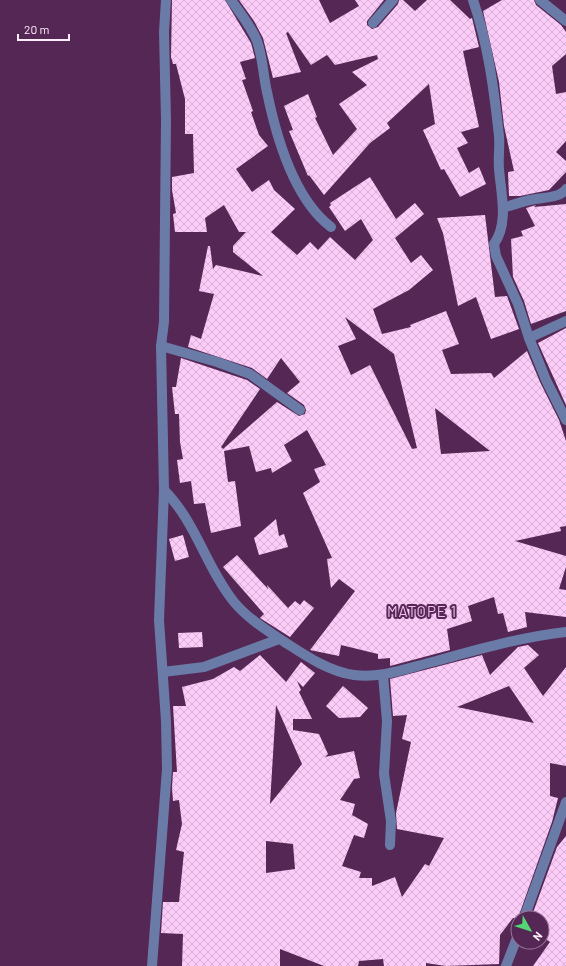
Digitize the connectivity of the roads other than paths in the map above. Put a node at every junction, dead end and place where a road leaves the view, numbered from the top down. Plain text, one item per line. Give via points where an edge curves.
1 (166, 0) edge
2 (231, 0) edge
3 (393, 0) edge
4 (473, 0) edge
5 (540, 0) edge
6 (566, 21) edge
7 (373, 23) dead end
8 (566, 189) edge
9 (503, 208) junction
10 (331, 227) dead end
11 (566, 321) edge
12 (529, 338) junction
13 (161, 346) junction
14 (300, 410) dead end
15 (566, 420) edge
16 (164, 490) junction
17 (566, 632) edge
18 (279, 638) junction
19 (163, 672) junction
20 (384, 675) junction
21 (566, 802) edge
22 (390, 845) dead end
23 (527, 910) edge
24 (512, 950) edge
25 (152, 966) edge
26 (506, 966) edge

1 - 13 street via 164,322
2 - 10 street via 256,40 286,159 310,205
3 - 7 street
4 - 9 street via 480,20 492,84 499,138
5 - 6 street
8 - 9 street via 550,197
9 - 12 street via 503,223 494,244 496,256 518,304
11 - 12 street
12 - 15 street
13 - 14 street via 250,374
13 - 16 street
16 - 18 street via 178,504 206,559 234,602 252,620
16 - 19 street via 160,620
17 - 20 street via 498,644
18 - 19 street via 204,667
18 - 20 street via 314,660 342,672 355,675
19 - 25 street via 167,769
20 - 22 street via 387,721 384,774 391,821
21 - 23 street
24 - 26 street

